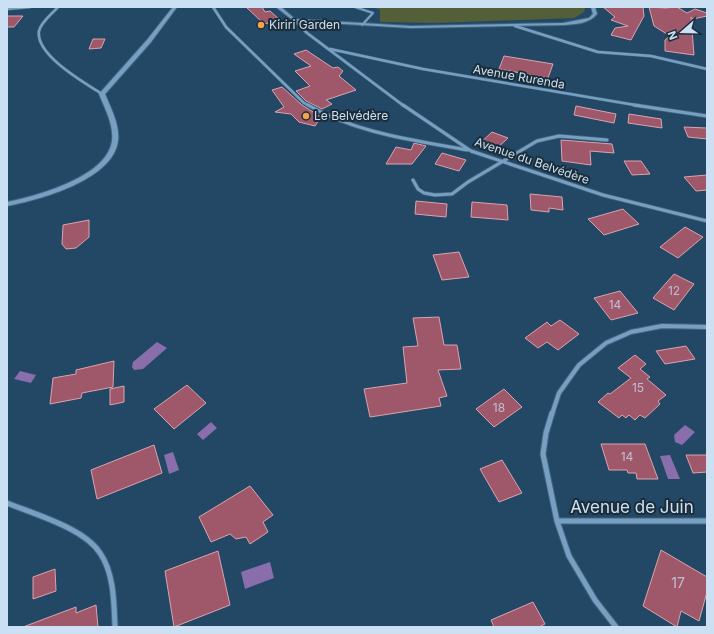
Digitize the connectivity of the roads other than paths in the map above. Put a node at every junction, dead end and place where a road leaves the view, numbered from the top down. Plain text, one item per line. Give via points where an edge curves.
1 (30, 7) edge
2 (58, 7) edge
3 (175, 7) edge
4 (213, 7) edge
5 (278, 7) edge
6 (354, 7) edge
7 (592, 7) edge
8 (7, 9) edge
9 (294, 20) junction
10 (362, 25) junction
11 (515, 26) junction
12 (328, 48) junction
13 (707, 69) edge
14 (102, 94) junction
15 (707, 116) edge
16 (607, 140) dead end
17 (471, 151) junction
18 (503, 163) junction
19 (413, 180) dead end
20 (7, 204) edge
21 (707, 221) edge
22 (707, 327) edge
23 (7, 503) edge
24 (557, 521) junction
25 (707, 521) edge
26 (115, 627) edge
27 (616, 627) edge

1 - 8 street
2 - 14 street via 39,30 40,43 45,51 69,72
3 - 14 street
4 - 17 street via 226,26 314,110 380,132
5 - 9 street
6 - 10 lane via 373,13
7 - 11 street via 595,14 591,19 580,22
9 - 10 street
9 - 12 street, Avenue du Belvédère
10 - 11 street
11 - 13 street via 598,52 650,56
12 - 15 street, Avenue Rurenda via 423,69 610,102
12 - 17 street, Avenue du Belvédère via 436,130
14 - 20 street via 113,119 114,138 112,150 102,164 57,192
16 - 18 street via 559,136 545,139 529,144
17 - 18 street, Avenue du Belvédère
18 - 19 street via 452,194 424,193
18 - 21 street, Avenue du Belvédère via 603,195
22 - 24 street via 662,326 631,332 606,342 579,365 559,393 546,432 543,454
23 - 26 street via 72,531 96,546 107,568 114,601
24 - 25 street, Avenue de Juin
24 - 27 street via 569,556 595,600

